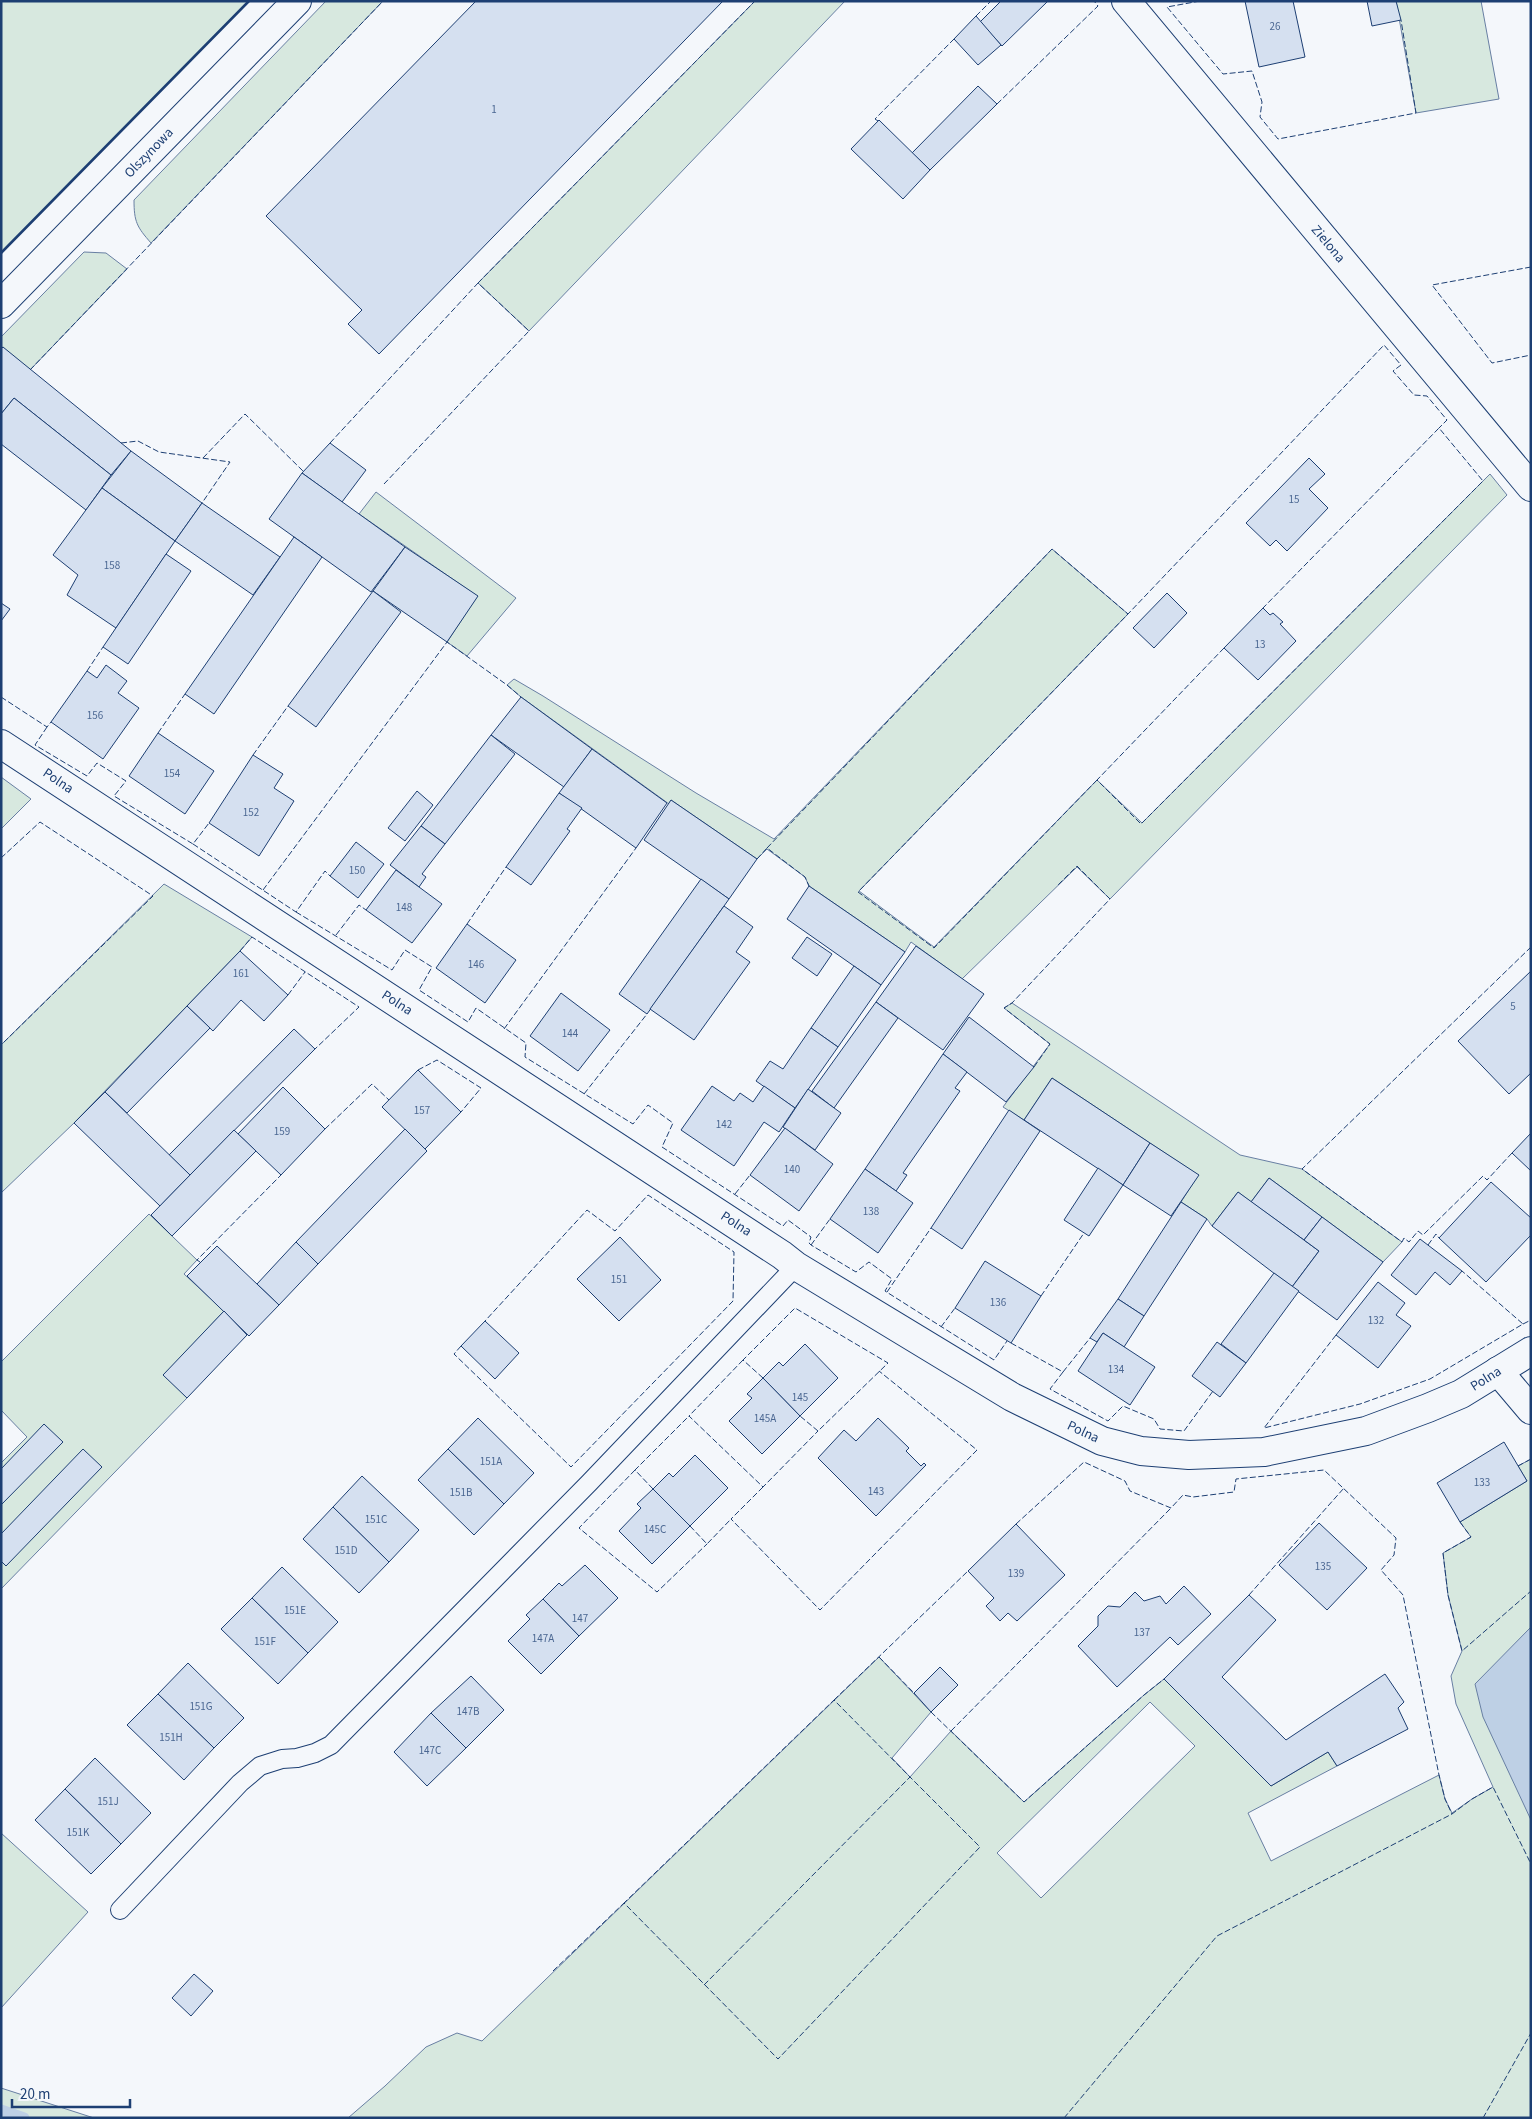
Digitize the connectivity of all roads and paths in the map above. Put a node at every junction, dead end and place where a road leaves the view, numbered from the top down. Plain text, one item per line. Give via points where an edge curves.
1 (297, 1) edge
2 (1126, 1) edge
3 (1, 304) edge
4 (1531, 487) edge
5 (1, 744) edge
6 (796, 1266) junction
7 (1531, 1350) edge
8 (1498, 1371) junction
9 (1531, 1410) edge
10 (120, 1910) dead end

1 - 3 street, Olszynowa
2 - 4 street, Zielona
5 - 6 street, Polna
6 - 8 street, Polna via 1012,1397 1102,1441 1141,1451 1190,1455 1264,1452 1366,1431 1461,1394
6 - 10 lane via 589,1483 331,1745 315,1753 260,1766
7 - 8 street, Polna
8 - 9 street

